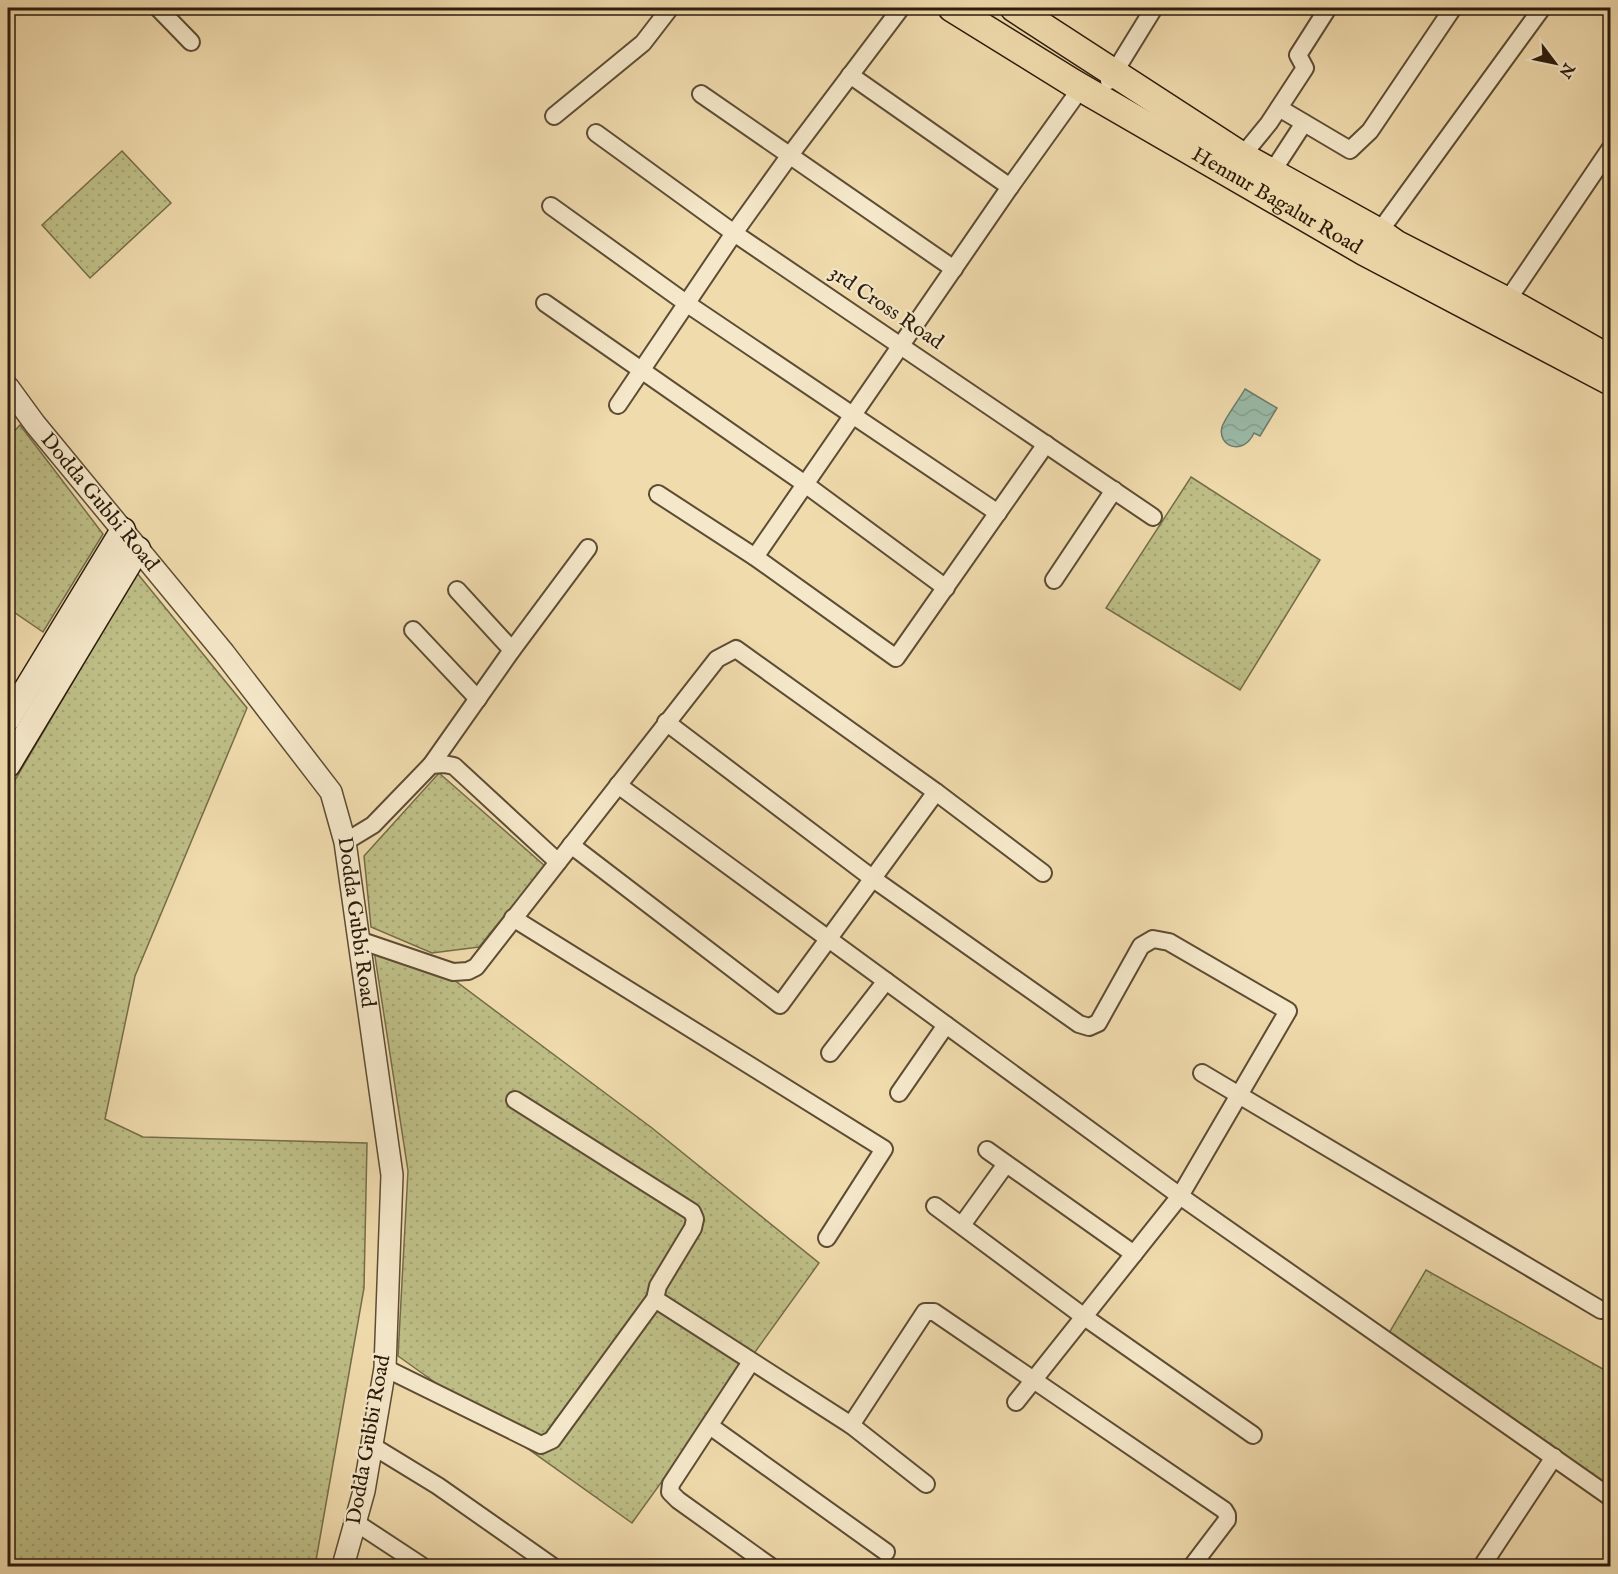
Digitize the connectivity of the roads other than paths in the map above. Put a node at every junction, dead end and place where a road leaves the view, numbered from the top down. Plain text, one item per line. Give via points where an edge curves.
1 (158, 8) edge
2 (670, 8) edge
3 (901, 8) edge
4 (952, 8) edge
5 (1014, 8) edge
6 (1154, 8) edge
7 (1328, 8) edge
8 (1453, 8) edge
9 (1542, 8) edge
10 (191, 42) dead end
11 (1114, 72) junction
12 (849, 75) junction
13 (1090, 93) junction
14 (701, 94) dead end
15 (1279, 108) junction
16 (554, 116) dead end
17 (1304, 123) junction
18 (596, 133) dead end
19 (1611, 149) edge
20 (790, 155) junction
21 (1242, 156) junction
22 (1272, 172) junction
23 (1010, 187) junction
24 (551, 206) dead end
25 (734, 232) junction
26 (1372, 242) junction
27 (954, 269) junction
28 (1507, 301) junction
29 (545, 303) dead end
30 (686, 303) junction
31 (901, 346) junction
32 (1611, 359) edge
33 (642, 369) junction
34 (1611, 381) edge
35 (8, 387) edge
36 (618, 405) dead end
37 (852, 416) junction
38 (1046, 444) junction
39 (805, 484) junction
40 (1114, 490) junction
41 (658, 494) dead end
42 (998, 513) junction
43 (1153, 517) dead end
44 (130, 540) junction
45 (588, 548) dead end
46 (755, 557) junction
47 (1054, 580) dead end
48 (946, 588) junction
49 (457, 590) dead end
50 (413, 630) dead end
51 (512, 650) junction
52 (478, 699) junction
53 (8, 719) edge
54 (666, 722) junction
55 (8, 765) edge
56 (431, 765) junction
57 (618, 785) junction
58 (936, 792) junction
59 (345, 842) junction
60 (571, 845) junction
61 (558, 862) junction
62 (1043, 873) dead end
63 (872, 878) junction
64 (513, 918) junction
65 (828, 939) junction
66 (359, 940) junction
67 (886, 981) junction
68 (946, 1025) junction
69 (830, 1053) dead end
70 (1202, 1073) dead end
71 (899, 1093) dead end
72 (1240, 1094) junction
73 (515, 1101) dead end
74 (987, 1150) dead end
75 (1006, 1164) junction
76 (1180, 1196) junction
77 (935, 1206) dead end
78 (962, 1225) junction
79 (827, 1238) dead end
80 (1134, 1254) junction
81 (654, 1299) junction
82 (1601, 1310) dead end
83 (1083, 1316) junction
84 (751, 1362) junction
85 (385, 1368) junction
86 (1033, 1379) junction
87 (1016, 1402) dead end
88 (851, 1425) junction
89 (710, 1426) junction
90 (1253, 1435) dead end
91 (371, 1445) junction
92 (1554, 1457) junction
93 (927, 1484) dead end
94 (1611, 1497) edge
95 (355, 1522) junction
96 (886, 1552) dead end
97 (534, 1562) edge
98 (343, 1566) edge
99 (422, 1566) edge
100 (552, 1566) edge
101 (770, 1566) edge
102 (1192, 1566) edge
103 (1482, 1566) edge

1 - 10 street
2 - 16 street via 643,43
3 - 12 street
4 - 13 main road, Hennur Bagalur Road
5 - 11 main road, Hennur Bagalur Road
6 - 11 street
7 - 15 street via 1298,55 1305,68
8 - 17 street via 1370,131 1350,150
9 - 26 street
11 - 13 street
11 - 21 main road, Hennur Bagalur Road
12 - 20 street
12 - 23 street
13 - 23 street
13 - 26 main road, Hennur Bagalur Road
14 - 20 street
15 - 17 street
15 - 21 street
17 - 22 street
18 - 25 street, 3rd Cross Road
19 - 28 street
20 - 25 street
20 - 27 street
21 - 22 main road, Hennur Bagalur Road
22 - 26 main road, Hennur Bagalur Road
23 - 27 street
24 - 30 street
25 - 30 street
25 - 31 street, 3rd Cross Road
26 - 28 main road, Hennur Bagalur Road via 1396,244
26 - 34 main road, Hennur Bagalur Road
27 - 31 street
28 - 32 main road, Hennur Bagalur Road
29 - 33 street
30 - 33 street
30 - 37 street
31 - 37 street
31 - 38 street, 3rd Cross Road
33 - 36 street
33 - 39 street
35 - 44 street, Dodda Gubbi Road
37 - 39 street
37 - 42 street
38 - 40 street, 3rd Cross Road
38 - 42 street
39 - 46 street
39 - 48 street
40 - 43 street, 3rd Cross Road
40 - 47 street
41 - 46 street
42 - 48 street
44 - 53 main road
44 - 55 main road
44 - 59 street, Dodda Gubbi Road via 224,652 332,792
45 - 51 street
46 - 48 street via 896,658
49 - 51 street
50 - 52 street
51 - 52 street
52 - 56 street
54 - 57 street
54 - 58 street via 717,659 736,649
54 - 63 street
56 - 59 street via 373,825
56 - 61 street via 454,766
57 - 60 street
57 - 65 street
58 - 62 street
58 - 63 street
59 - 66 street, Dodda Gubbi Road
60 - 61 street
60 - 65 street via 780,1005
61 - 64 street
63 - 65 street
63 - 72 street via 1079,1024 1089,1027 1098,1023 1141,946 1153,939 1169,942 1288,1011
64 - 66 street via 476,967 468,971 453,972
64 - 79 street via 884,1149
65 - 67 street
66 - 85 street, Dodda Gubbi Road via 392,1175
67 - 68 street
67 - 69 street
68 - 71 street
68 - 76 street
70 - 72 street
72 - 76 street
72 - 82 street
73 - 81 street via 692,1212 693,1228
74 - 75 street
75 - 78 street
75 - 80 street
76 - 80 street
76 - 92 street
77 - 78 street
78 - 83 street
80 - 83 street
81 - 84 street
81 - 85 street via 552,1440 541,1445
83 - 86 street
83 - 90 street
84 - 88 street
84 - 89 street
85 - 91 street, Dodda Gubbi Road
86 - 87 street
86 - 88 street via 934,1312 925,1312
86 - 102 street via 1224,1510 1227,1520
88 - 93 street
89 - 96 street
89 - 101 street via 670,1492
91 - 95 street, Dodda Gubbi Road
91 - 97 street via 438,1486
92 - 94 street
92 - 103 street
95 - 98 street, Dodda Gubbi Road
95 - 99 street
97 - 100 street

